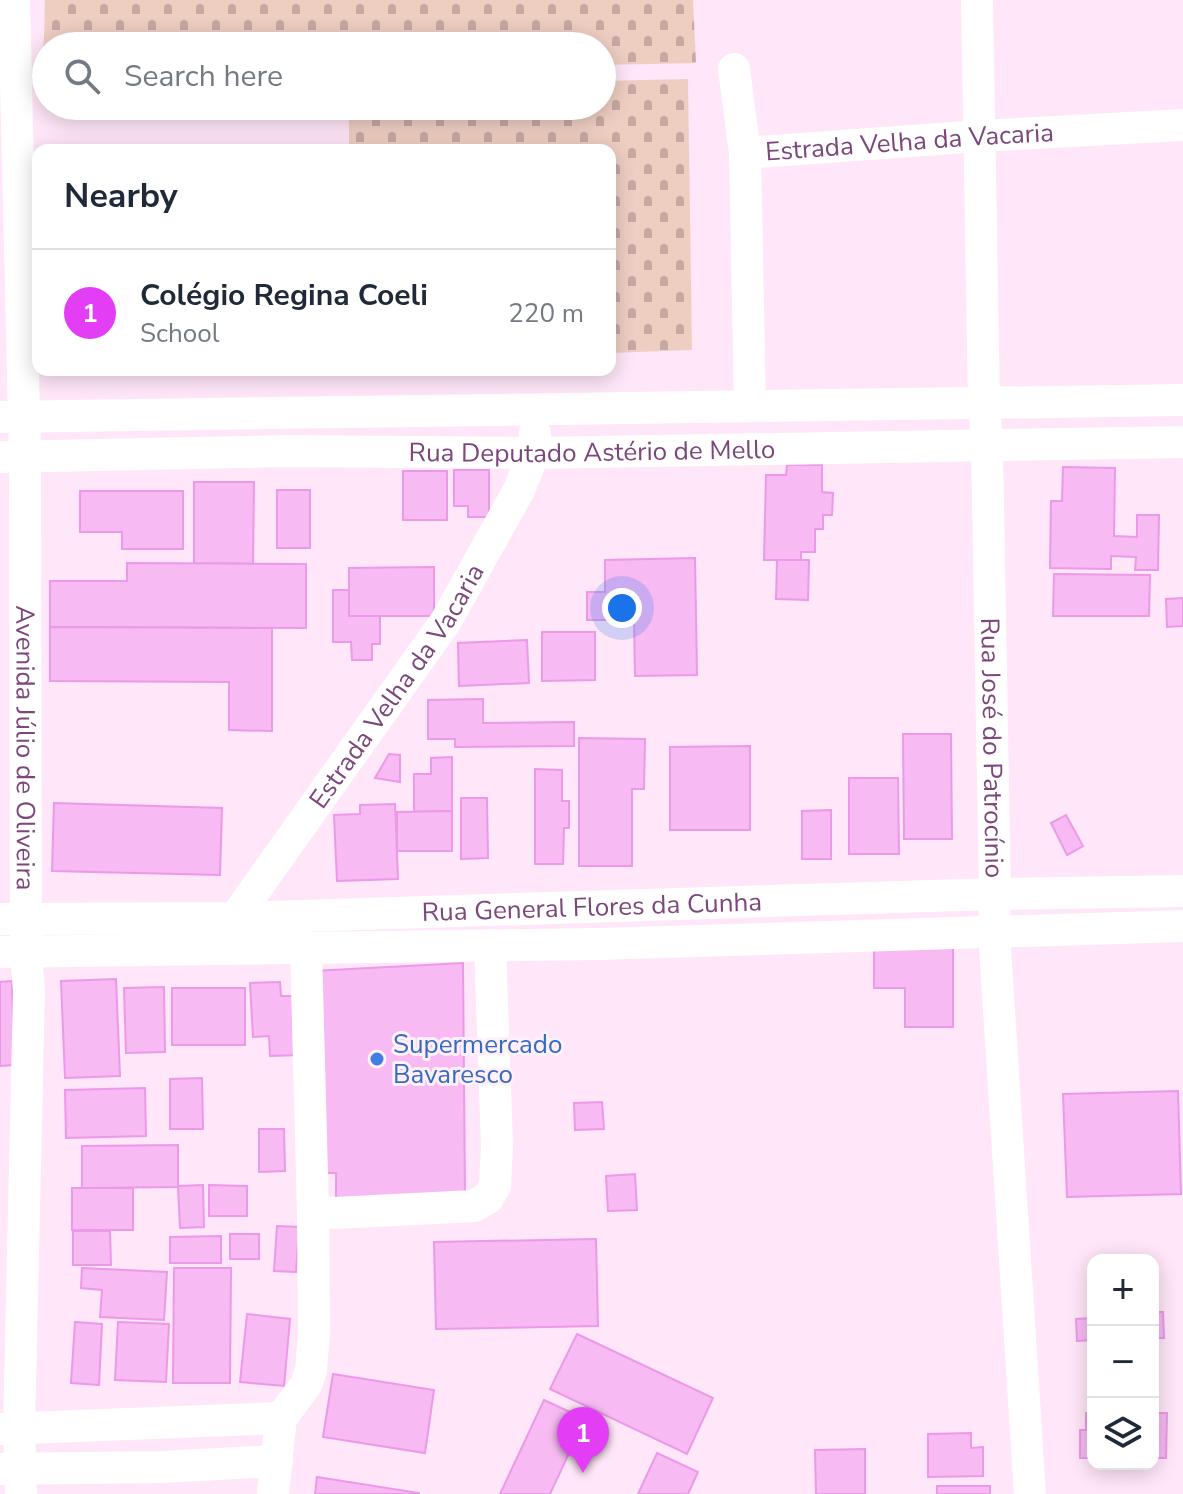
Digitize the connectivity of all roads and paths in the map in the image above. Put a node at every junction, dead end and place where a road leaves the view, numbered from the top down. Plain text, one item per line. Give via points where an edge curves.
1 (14, 0) edge
2 (977, 0) edge
3 (734, 69) dead end
4 (1183, 125) edge
5 (980, 136) junction
6 (745, 153) junction
7 (1183, 400) edge
8 (984, 404) junction
9 (750, 406) junction
10 (818, 406) junction
11 (536, 409) junction
12 (284, 413) junction
13 (11, 417) edge
14 (1183, 442) edge
15 (987, 446) junction
16 (821, 448) junction
17 (286, 451) junction
18 (534, 453) junction
19 (12, 457) edge
20 (13, 571) edge
21 (1183, 891) edge
22 (995, 894) junction
23 (599, 908) junction
24 (13, 919) edge
25 (1183, 926) edge
26 (994, 932) junction
27 (234, 933) junction
28 (599, 944) junction
29 (490, 945) junction
30 (306, 948) junction
31 (13, 952) edge
32 (313, 1212) junction
33 (281, 1418) junction
34 (10, 1429) edge
35 (277, 1461) junction
36 (14, 1477) edge
37 (273, 1494) edge
38 (1030, 1494) edge

1 - 13 street, Avenida Júlio de Oliveira
2 - 5 street, Rua José do Patrocínio
3 - 6 street
4 - 5 street, Estrada Velha da Vacaria
5 - 6 street, Estrada Velha da Vacaria
5 - 8 street, Rua José do Patrocínio
6 - 9 street, Estrada Velha da Vacaria
7 - 8 street, Rua Deputado Astério de Mello
8 - 10 street, Rua Deputado Astério de Mello
8 - 15 street, Rua José do Patrocínio
9 - 10 street, Rua Deputado Astério de Mello
9 - 11 street, Rua Deputado Astério de Mello
10 - 16 street
11 - 12 street, Rua Deputado Astério de Mello
11 - 18 street, Estrada Velha da Vacaria
12 - 13 street, Rua Deputado Astério de Mello
12 - 17 street
13 - 19 street, Avenida Júlio de Oliveira
14 - 15 street, Rua Deputado Astério de Mello
15 - 16 street, Rua Deputado Astério de Mello
15 - 22 street, Rua José do Patrocínio
16 - 18 street, Rua Deputado Astério de Mello
17 - 18 street, Rua Deputado Astério de Mello
17 - 19 street, Rua Deputado Astério de Mello
18 - 27 street, Estrada Velha da Vacaria via 446,621
19 - 20 street, Avenida Júlio de Oliveira
20 - 24 street, Avenida Júlio de Oliveira
21 - 22 street, Rua General Flores da Cunha
22 - 23 street, Rua General Flores da Cunha
22 - 26 street, Rua José do Patrocínio
23 - 27 street, Rua General Flores da Cunha
23 - 28 street
24 - 27 street, Rua General Flores da Cunha
24 - 31 street, Avenida Júlio de Oliveira
25 - 26 street, Rua General Flores da Cunha
26 - 28 street, Rua General Flores da Cunha
26 - 38 street, Rua José do Patrocínio
27 - 30 street, Rua General Flores da Cunha
27 - 31 street, Rua General Flores da Cunha
28 - 29 street, Rua General Flores da Cunha
29 - 30 street, Rua General Flores da Cunha
29 - 32 street via 497,1146 495,1186 488,1198 474,1206
30 - 32 street
31 - 34 street, Avenida Júlio de Oliveira via 29,991
32 - 33 street via 311,1370
33 - 34 street
33 - 35 street
34 - 36 street, Avenida Júlio de Oliveira
35 - 36 street
35 - 37 street

